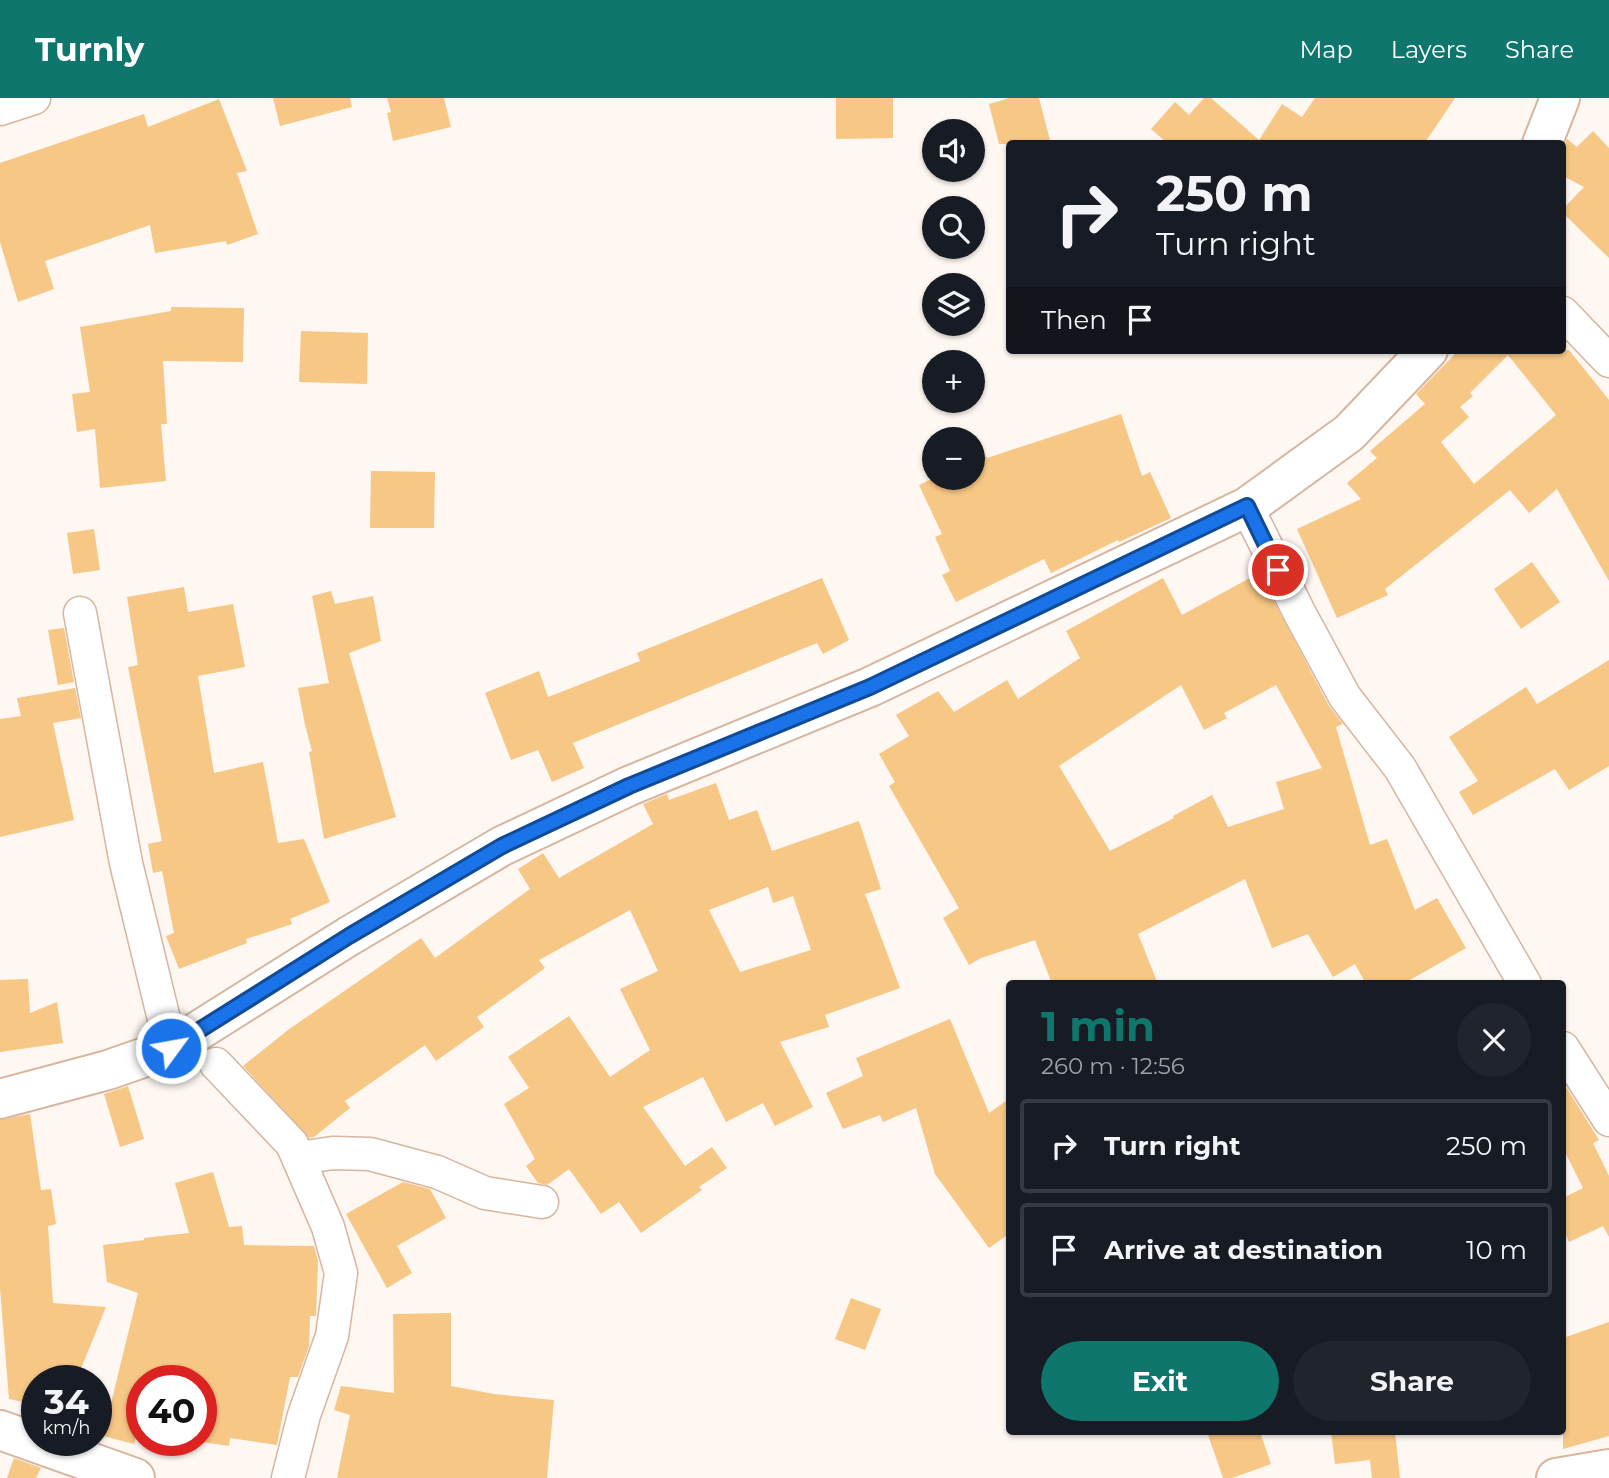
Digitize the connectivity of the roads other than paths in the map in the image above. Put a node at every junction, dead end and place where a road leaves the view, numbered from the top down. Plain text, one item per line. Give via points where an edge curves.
1 (34, 98) edge
2 (1560, 98) edge
3 (0, 109) edge
4 (1544, 140) edge
5 (1566, 316) edge
6 (1424, 354) edge
7 (1609, 361) edge
8 (1247, 506) junction
9 (80, 613) dead end
10 (1523, 980) edge
11 (171, 1048) junction
12 (1566, 1053) edge
13 (216, 1064) dead end
14 (0, 1099) edge
15 (1609, 1120) edge
16 (298, 1158) junction
17 (542, 1202) dead end
18 (0, 1430) edge
19 (1609, 1469) edge
20 (135, 1478) edge
21 (288, 1478) edge
22 (1556, 1478) edge

1 - 3 street
2 - 4 street
5 - 7 street
6 - 8 street via 1349,433
8 - 10 street via 1345,698 1400,768
8 - 11 street via 870,687 629,786 502,846
9 - 11 street via 126,863
11 - 14 street
12 - 15 street
13 - 16 street via 292,1144
16 - 17 street via 370,1154 437,1172 485,1193
16 - 21 street via 328,1227 341,1273 332,1336
18 - 20 street
19 - 22 street

